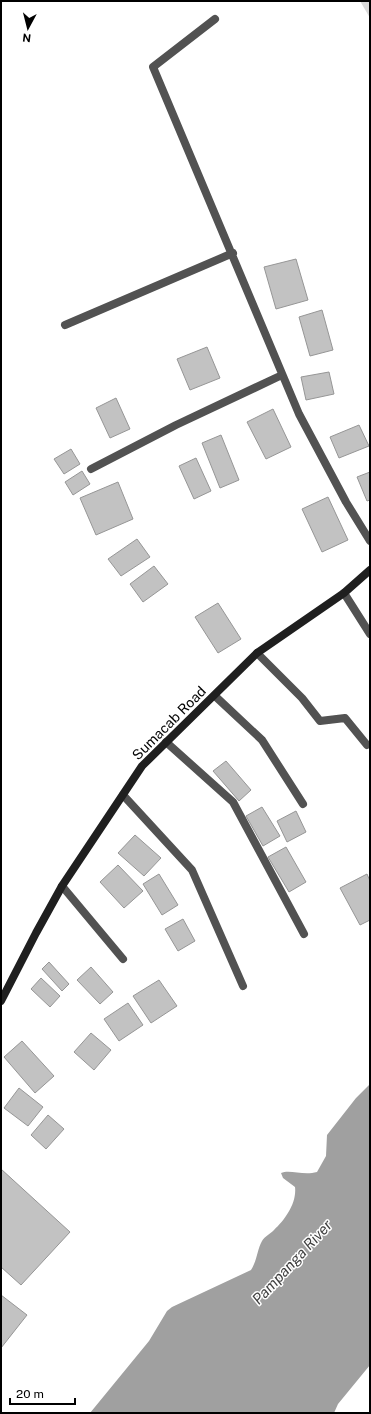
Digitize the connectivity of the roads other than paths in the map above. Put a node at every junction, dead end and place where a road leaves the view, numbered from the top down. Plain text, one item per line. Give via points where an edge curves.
1 (215, 19) dead end
2 (233, 253) junction
3 (65, 325) dead end
4 (282, 375) junction
5 (91, 469) dead end
6 (370, 541) edge
7 (370, 570) edge
8 (344, 593) junction
9 (370, 634) edge
10 (257, 653) junction
11 (215, 696) junction
12 (166, 742) junction
13 (367, 745) dead end
14 (123, 795) junction
15 (303, 804) dead end
16 (62, 886) junction
17 (304, 934) dead end
18 (123, 959) dead end
19 (243, 986) dead end
20 (1, 1001) edge

1 - 2 street via 153,67
2 - 3 street
2 - 4 street
4 - 5 street
4 - 6 street via 299,414
7 - 8 main road, Sumacab Road
8 - 9 street
8 - 10 main road, Sumacab Road
10 - 11 main road, Sumacab Road
10 - 13 street via 302,698 320,722 345,718
11 - 12 main road, Sumacab Road
11 - 15 street via 262,740
12 - 14 main road, Sumacab Road via 142,766
12 - 17 street via 233,802
14 - 16 main road, Sumacab Road
14 - 19 street via 192,870
16 - 18 street
16 - 20 main road, Sumacab Road

